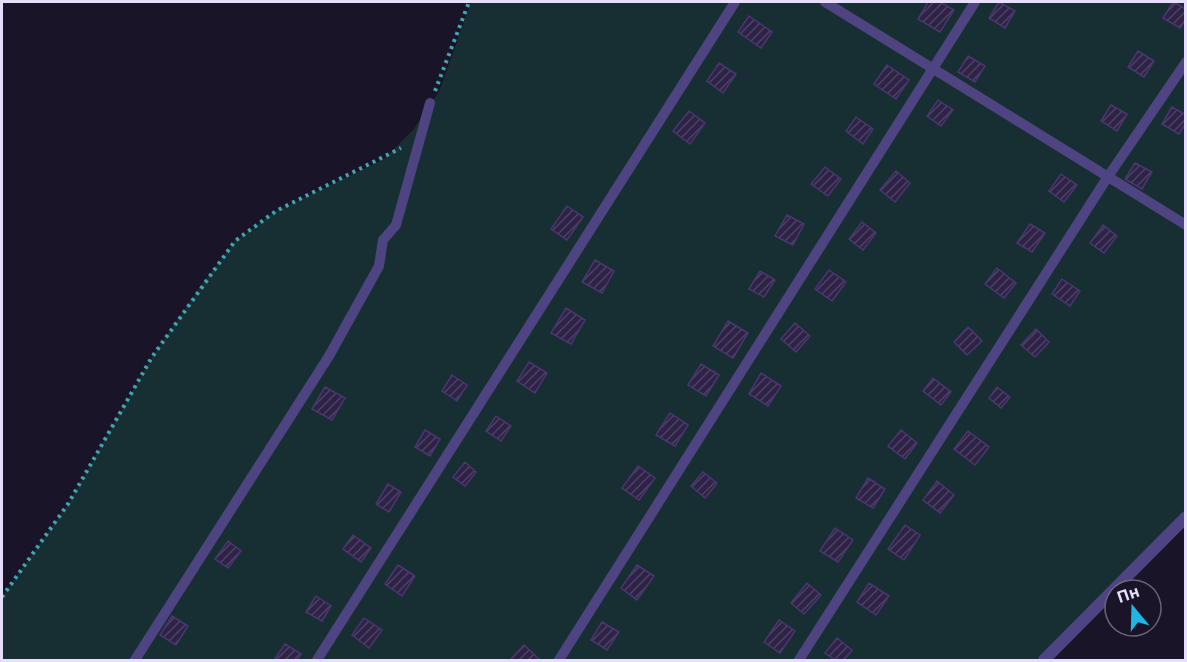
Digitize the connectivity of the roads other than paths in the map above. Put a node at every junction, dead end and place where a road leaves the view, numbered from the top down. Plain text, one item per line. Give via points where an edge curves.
1 (735, 2) edge
2 (825, 2) edge
3 (975, 2) edge
4 (1185, 62) edge
5 (934, 69) junction
6 (430, 103) road end
7 (1107, 178) junction
8 (1185, 225) edge
9 (1185, 517) edge
10 (135, 660) edge
11 (317, 660) edge
12 (559, 660) edge
13 (799, 660) edge
14 (1044, 660) edge

1 - 11 lane
2 - 5 lane
3 - 5 lane
4 - 7 lane
5 - 7 lane
5 - 12 lane
6 - 10 lane via 396,225 382,240 379,266 329,356
7 - 8 lane
7 - 13 lane
9 - 14 street

